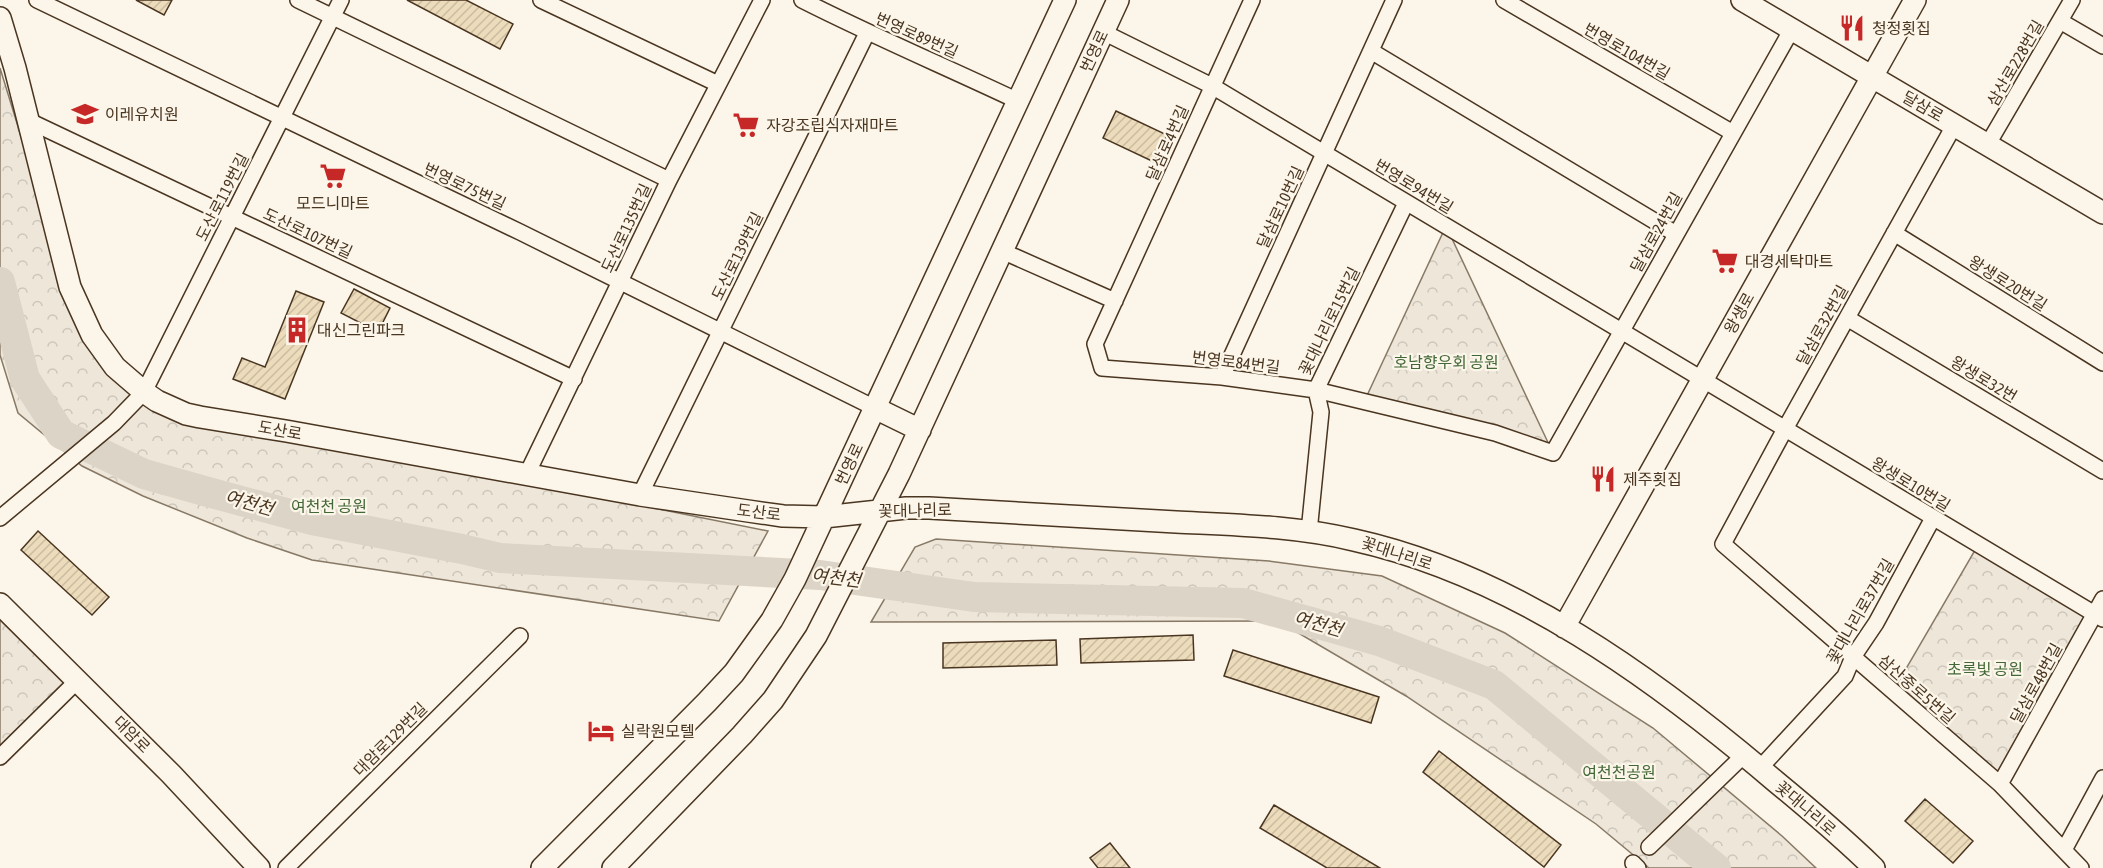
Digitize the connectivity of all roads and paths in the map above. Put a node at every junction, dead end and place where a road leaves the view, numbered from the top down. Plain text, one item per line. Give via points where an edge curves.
1 (37, 0) edge
2 (298, 0) edge
3 (341, 0) edge
4 (541, 0) edge
5 (762, 0) edge
6 (802, 0) edge
7 (1065, 0) edge
8 (1118, 0) edge
9 (1252, 0) edge
10 (1394, 0) edge
11 (1504, 0) edge
12 (1915, 0) edge
13 (2072, 0) edge
14 (1753, 3) edge
15 (333, 17) junction
16 (0, 18) edge
17 (2060, 21) junction
18 (1792, 29) junction
19 (867, 33) junction
20 (1103, 33) junction
21 (2103, 46) edge
22 (1371, 51) junction
23 (1872, 76) junction
24 (718, 84) junction
25 (1212, 86) junction
26 (1018, 101) junction
27 (281, 119) junction
28 (27, 120) junction
29 (1955, 124) junction
30 (1733, 134) junction
31 (1988, 144) junction
32 (1325, 153) junction
33 (669, 180) junction
34 (1406, 203) junction
35 (2103, 213) edge
36 (232, 218) junction
37 (1894, 233) junction
38 (1676, 234) junction
39 (1002, 251) junction
40 (620, 283) junction
41 (1114, 301) junction
42 (1847, 318) junction
43 (1621, 331) junction
44 (720, 332) junction
45 (2103, 363) edge
46 (1222, 377) junction
47 (574, 379) junction
48 (1701, 380) junction
49 (1316, 390) junction
50 (144, 392) junction
51 (875, 408) junction
52 (1785, 429) junction
53 (920, 430) junction
54 (1553, 453) joint
55 (2103, 471) edge
56 (527, 474) junction
57 (640, 495) junction
58 (881, 510) junction
59 (0, 518) edge
60 (1933, 518) junction
61 (820, 525) junction
62 (1309, 532) junction
63 (1723, 544) joint
64 (2103, 599) edge
65 (0, 604) edge
66 (2099, 617) edge
67 (1564, 627) junction
68 (520, 636) dead end
69 (1853, 657) junction
70 (78, 680) junction
71 (0, 757) edge
72 (1752, 761) junction
73 (2103, 778) edge
74 (2000, 784) junction
75 (1649, 847) dead end
76 (2064, 850) junction
77 (259, 868) edge
78 (286, 868) edge
79 (542, 868) edge
80 (613, 868) edge
81 (1874, 868) edge
82 (2081, 868) edge

1 - 27 street, 번영로75번길
2 - 15 street
3 - 15 street, 도산로119번길
4 - 24 street
5 - 24 street, 도산로135번길
6 - 19 street, 번영로89번길
7 - 26 main road, 번영로
8 - 20 main road, 번영로
9 - 25 street, 달삼로4번길
10 - 22 street, 달삼로10번길
11 - 30 street, 번영로104번길
12 - 23 main road, 왕생로
13 - 17 street, 삼산로228번길
14 - 18 main road, 달삼로
15 - 27 street, 도산로119번길
15 - 33 street
16 - 28 main road, 도산로
17 - 21 street
17 - 31 street, 삼산로228번길
18 - 23 main road, 달삼로
18 - 30 street, 달삼로24번길
19 - 26 street, 번영로89번길
19 - 44 street, 도산로139번길
20 - 25 street, 번영로94번길
20 - 39 main road, 번영로
22 - 32 street, 달삼로10번길
22 - 38 street
23 - 29 main road, 달삼로
23 - 48 main road, 왕생로
24 - 33 street, 도산로135번길
25 - 32 street, 번영로94번길
25 - 41 street, 달삼로4번길
26 - 51 main road, 번영로
27 - 36 street, 도산로119번길
27 - 40 street, 번영로75번길
28 - 36 street, 도산로107번길
28 - 50 main road, 도산로 via 70,287 92,335 115,367
29 - 31 main road, 달삼로
29 - 37 street, 달삼로32번길
30 - 38 street, 달삼로24번길
31 - 35 main road, 달삼로
32 - 34 street, 번영로94번길
32 - 46 street, 달삼로10번길
33 - 40 street, 도산로135번길
34 - 43 street, 번영로94번길
34 - 49 street, 꽃대나리로15번길
36 - 47 street, 도산로107번길
36 - 50 street, 도산로119번길
37 - 42 street, 달삼로32번길
37 - 45 street, 왕생로20번길
38 - 43 street, 달삼로24번길
39 - 41 street
39 - 53 main road, 번영로
40 - 44 street, 번영로75번길
40 - 47 street, 도산로135번길
41 - 46 street, 번영로84번길 via 1095,344 1102,368
42 - 52 street, 달삼로32번길
42 - 55 street, 왕생로32번
43 - 48 street, 번영로94번길
43 - 54 street, 달삼로24번길
44 - 51 street, 번영로75번길
44 - 57 street, 도산로139번길
46 - 49 street, 번영로84번길
47 - 56 street, 도산로135번길
48 - 52 street, 왕생로10번길
48 - 67 main road, 왕생로
49 - 54 street, 번영로84번길 via 1495,433
49 - 62 street, 꽃대나리로15번길 via 1321,412
50 - 56 main road, 도산로 via 171,408 200,417
50 - 59 street, 도산로119번길 via 114,423
51 - 53 main road
51 - 61 main road, 번영로
52 - 60 street, 왕생로10번길
52 - 63 street, 달삼로32번길
53 - 58 main road, 번영로
56 - 57 main road, 도산로
57 - 61 main road, 도산로
58 - 61 main road, 꽃대나리로
58 - 62 main road, 꽃대나리로 via 929,508
58 - 80 main road, 번영로 via 816,636 778,693
60 - 66 street, 왕생로10번길
60 - 69 street, 꽃대나리로37번길
61 - 79 main road, 번영로 via 795,579 751,651 707,702
62 - 67 main road, 꽃대나리로 via 1355,540 1456,573
63 - 69 street, 삼산중로5번길
64 - 66 street, 달삼로48번길
65 - 70 main road, 대암로
66 - 74 street, 달삼로48번길
67 - 72 main road, 꽃대나리로 via 1637,672
68 - 78 street, 대암로129번길
69 - 72 street, 꽃대나리로37번길 via 1845,676
69 - 74 street, 삼산중로5번길
70 - 71 street
70 - 77 main road, 대암로
72 - 75 street, 꽃대나리로37번길 via 1718,780
72 - 81 main road, 꽃대나리로
73 - 76 street
74 - 76 street, 삼산중로5번길
76 - 82 street, 삼산중로5번길

